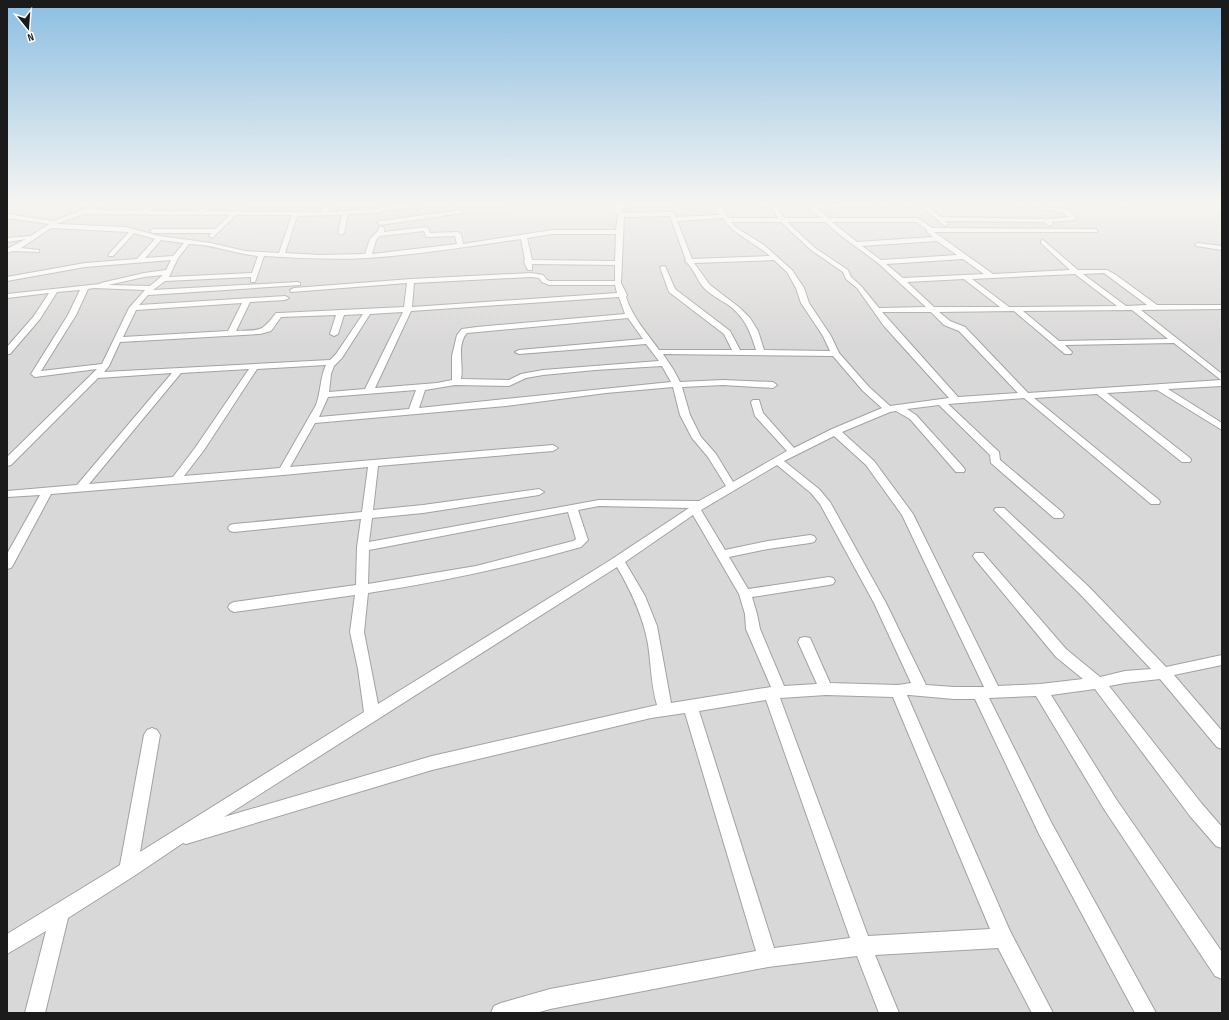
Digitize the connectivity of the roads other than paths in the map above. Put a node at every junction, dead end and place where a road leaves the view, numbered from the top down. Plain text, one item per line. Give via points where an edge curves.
1 (10, 250) edge
2 (21, 250) junction
3 (116, 250) edge
4 (149, 250) edge
5 (182, 250) edge
6 (233, 250) edge
7 (283, 250) edge
8 (370, 250) edge
9 (427, 250) edge
10 (526, 250) edge
11 (619, 250) edge
12 (684, 250) edge
13 (765, 250) edge
14 (816, 250) edge
15 (862, 250) edge
16 (954, 250) edge
17 (1051, 250) edge
18 (37, 251) dead end
19 (30, 254) dead end
20 (111, 255) dead end
21 (261, 255) junction
22 (281, 256) junction
23 (368, 256) junction
24 (963, 256) junction
25 (175, 258) junction
26 (774, 258) junction
27 (688, 261) junction
28 (138, 262) junction
29 (527, 262) junction
30 (880, 262) junction
31 (620, 264) junction
32 (663, 267) dead end
33 (1075, 271) junction
34 (169, 272) junction
35 (255, 275) junction
36 (531, 275) junction
37 (990, 275) junction
38 (966, 276) junction
39 (7, 279) edge
40 (163, 279) junction
41 (901, 280) junction
42 (411, 281) junction
43 (618, 283) junction
44 (251, 286) junction
45 (90, 287) junction
46 (148, 290) junction
47 (294, 290) junction
48 (54, 291) junction
49 (623, 295) junction
50 (7, 296) edge
51 (261, 300) junction
52 (247, 301) junction
53 (1123, 307) junction
54 (1133, 307) junction
55 (1154, 307) junction
56 (1222, 307) edge
57 (133, 308) junction
58 (932, 308) junction
59 (1006, 308) junction
60 (1015, 308) junction
61 (408, 309) junction
62 (876, 310) junction
63 (368, 312) junction
64 (341, 313) junction
65 (279, 315) junction
66 (630, 316) junction
67 (231, 334) junction
68 (334, 334) dead end
69 (118, 340) junction
70 (649, 341) junction
71 (1176, 341) junction
72 (1057, 343) junction
73 (7, 352) edge
74 (519, 352) dead end
75 (656, 352) junction
76 (737, 352) junction
77 (761, 352) junction
78 (1068, 352) dead end
79 (835, 354) junction
80 (332, 362) junction
81 (664, 363) junction
82 (105, 366) junction
83 (255, 366) junction
84 (178, 370) junction
85 (98, 375) junction
86 (1222, 378) edge
87 (455, 382) junction
88 (1222, 382) edge
89 (677, 385) junction
90 (773, 385) dead end
91 (422, 387) junction
92 (1158, 388) junction
93 (369, 391) junction
94 (1099, 392) junction
95 (324, 395) junction
96 (1025, 395) junction
97 (956, 400) junction
98 (756, 402) dead end
99 (941, 402) junction
100 (893, 408) junction
101 (413, 411) junction
102 (311, 421) junction
103 (1222, 427) edge
104 (835, 432) junction
105 (552, 448) dead end
106 (793, 452) junction
107 (1186, 460) dead end
108 (778, 461) junction
109 (7, 463) edge
110 (373, 464) junction
111 (960, 470) dead end
112 (283, 472) junction
113 (175, 481) junction
114 (80, 488) junction
115 (732, 488) junction
116 (47, 491) junction
117 (540, 492) dead end
118 (7, 494) edge
119 (1155, 502) dead end
120 (698, 507) junction
121 (572, 508) junction
122 (1000, 510) dead end
123 (366, 515) junction
124 (1058, 515) dead end
125 (234, 528) dead end
126 (810, 539) dead end
127 (363, 547) junction
128 (722, 556) junction
129 (979, 556) dead end
130 (618, 560) junction
131 (7, 565) edge
132 (829, 581) dead end
133 (362, 589) junction
134 (745, 594) junction
135 (234, 607) dead end
136 (805, 642) dead end
137 (1222, 660) edge
138 (1163, 673) junction
139 (1098, 682) junction
140 (826, 688) junction
141 (898, 690) junction
142 (921, 690) junction
143 (1040, 690) junction
144 (775, 692) junction
145 (986, 693) junction
146 (690, 706) junction
147 (666, 709) junction
148 (372, 715) junction
149 (152, 735) dead end
150 (1222, 742) edge
151 (172, 840) junction
152 (1222, 840) edge
153 (128, 870) junction
154 (60, 912) junction
155 (1003, 938) junction
156 (7, 945) edge
157 (862, 946) junction
158 (768, 958) junction
159 (1222, 969) edge
160 (35, 1013) edge
161 (501, 1013) edge
162 (889, 1013) edge
163 (1043, 1013) edge
164 (1146, 1013) edge

1 - 2 street
2 - 18 street
2 - 19 street via 20,252
3 - 20 street
4 - 28 street
5 - 25 street
6 - 21 street
7 - 22 street
8 - 23 street
9 - 23 street
10 - 29 street
11 - 31 street
12 - 27 street
13 - 26 street
14 - 62 street via 846,271 848,278 859,287
15 - 30 street
16 - 24 street
17 - 33 street
21 - 22 street
21 - 35 street
22 - 23 street
24 - 30 street
24 - 37 street
25 - 28 street
25 - 34 street
26 - 27 street
26 - 79 street via 790,271 805,303 827,336
27 - 77 street via 715,294 748,318
28 - 39 street via 79,266
29 - 31 street
29 - 36 street
30 - 41 street
31 - 43 street
32 - 76 street via 672,290 727,333
33 - 37 street
33 - 53 street
33 - 55 street via 1105,271
34 - 40 street
34 - 45 street
35 - 40 street
35 - 44 street
36 - 42 street
36 - 43 street via 541,276 544,282 549,283
37 - 38 street
38 - 41 street
38 - 59 street
40 - 46 street
41 - 58 street
42 - 47 street
42 - 61 street
43 - 49 street
44 - 46 street
44 - 47 street via 298,284
45 - 46 street
45 - 48 street
45 - 82 street via 35,374
46 - 57 street
47 - 51 street via 283,301
48 - 50 street
48 - 73 street via 37,317
49 - 61 street
49 - 66 street
51 - 52 street
51 - 65 street via 272,303 278,309
52 - 57 street
52 - 67 street
53 - 54 street
53 - 60 street
54 - 55 street
54 - 71 street
55 - 56 street
57 - 69 street
58 - 59 street
58 - 62 street
58 - 96 street via 947,323 962,330
59 - 60 street
60 - 72 street
61 - 63 street
61 - 93 street
62 - 97 street
63 - 64 street
63 - 80 street via 339,356
64 - 65 street
64 - 68 street
65 - 67 street via 265,331
66 - 70 street
66 - 87 street via 465,331 461,335 456,356
67 - 69 street
69 - 82 street
70 - 74 street
70 - 75 street
71 - 72 street
71 - 86 street
72 - 78 street
75 - 76 street
75 - 81 street
76 - 77 street
77 - 79 street
79 - 100 street via 866,389
80 - 83 street
80 - 95 street via 327,372
81 - 87 street via 534,374 509,383
81 - 89 street
82 - 85 street
83 - 84 street
83 - 113 street via 203,445
84 - 85 street
84 - 114 street
85 - 109 street
87 - 91 street
88 - 92 street
89 - 90 street
89 - 101 street
89 - 115 street via 685,415 697,438
91 - 93 street
91 - 101 street
92 - 94 street
92 - 103 street
93 - 95 street
94 - 96 street
94 - 107 street
95 - 102 street
96 - 97 street
96 - 119 street
97 - 99 street
98 - 106 street via 758,414
99 - 100 street
99 - 124 street via 996,454 995,460
100 - 104 street
100 - 111 street via 913,417
101 - 102 street
102 - 112 street
104 - 106 street
104 - 145 street via 870,463 907,514
105 - 110 street
106 - 108 street
108 - 115 street
108 - 142 street via 825,502 870,585
110 - 112 street
110 - 123 street
112 - 113 street
113 - 114 street
114 - 116 street
115 - 120 street
116 - 118 street
116 - 131 street
117 - 123 street
120 - 121 street via 599,503
120 - 128 street
120 - 130 street
121 - 127 street
121 - 133 street via 582,540 577,544 476,570
122 - 138 street via 1060,565
123 - 125 street
123 - 127 street
126 - 128 street via 768,545
127 - 133 street
128 - 134 street
129 - 139 street via 1061,653
130 - 147 street via 631,580 653,636 660,694
130 - 148 street
132 - 134 street
133 - 135 street
133 - 148 street via 357,632
134 - 144 street via 753,629
136 - 140 street
137 - 138 street
138 - 139 street
138 - 150 street
139 - 143 street
139 - 152 street
140 - 141 street
140 - 144 street
141 - 142 street
141 - 155 street
142 - 145 street
143 - 145 street
143 - 159 street via 1110,804
144 - 146 street
144 - 157 street
145 - 164 street via 1045,828
146 - 147 street
146 - 158 street
147 - 151 street via 432,763
148 - 151 street
149 - 153 street
151 - 153 street
153 - 154 street
154 - 156 street
154 - 160 street
155 - 157 street
155 - 163 street
157 - 158 street
157 - 162 street
158 - 161 street via 550,999

